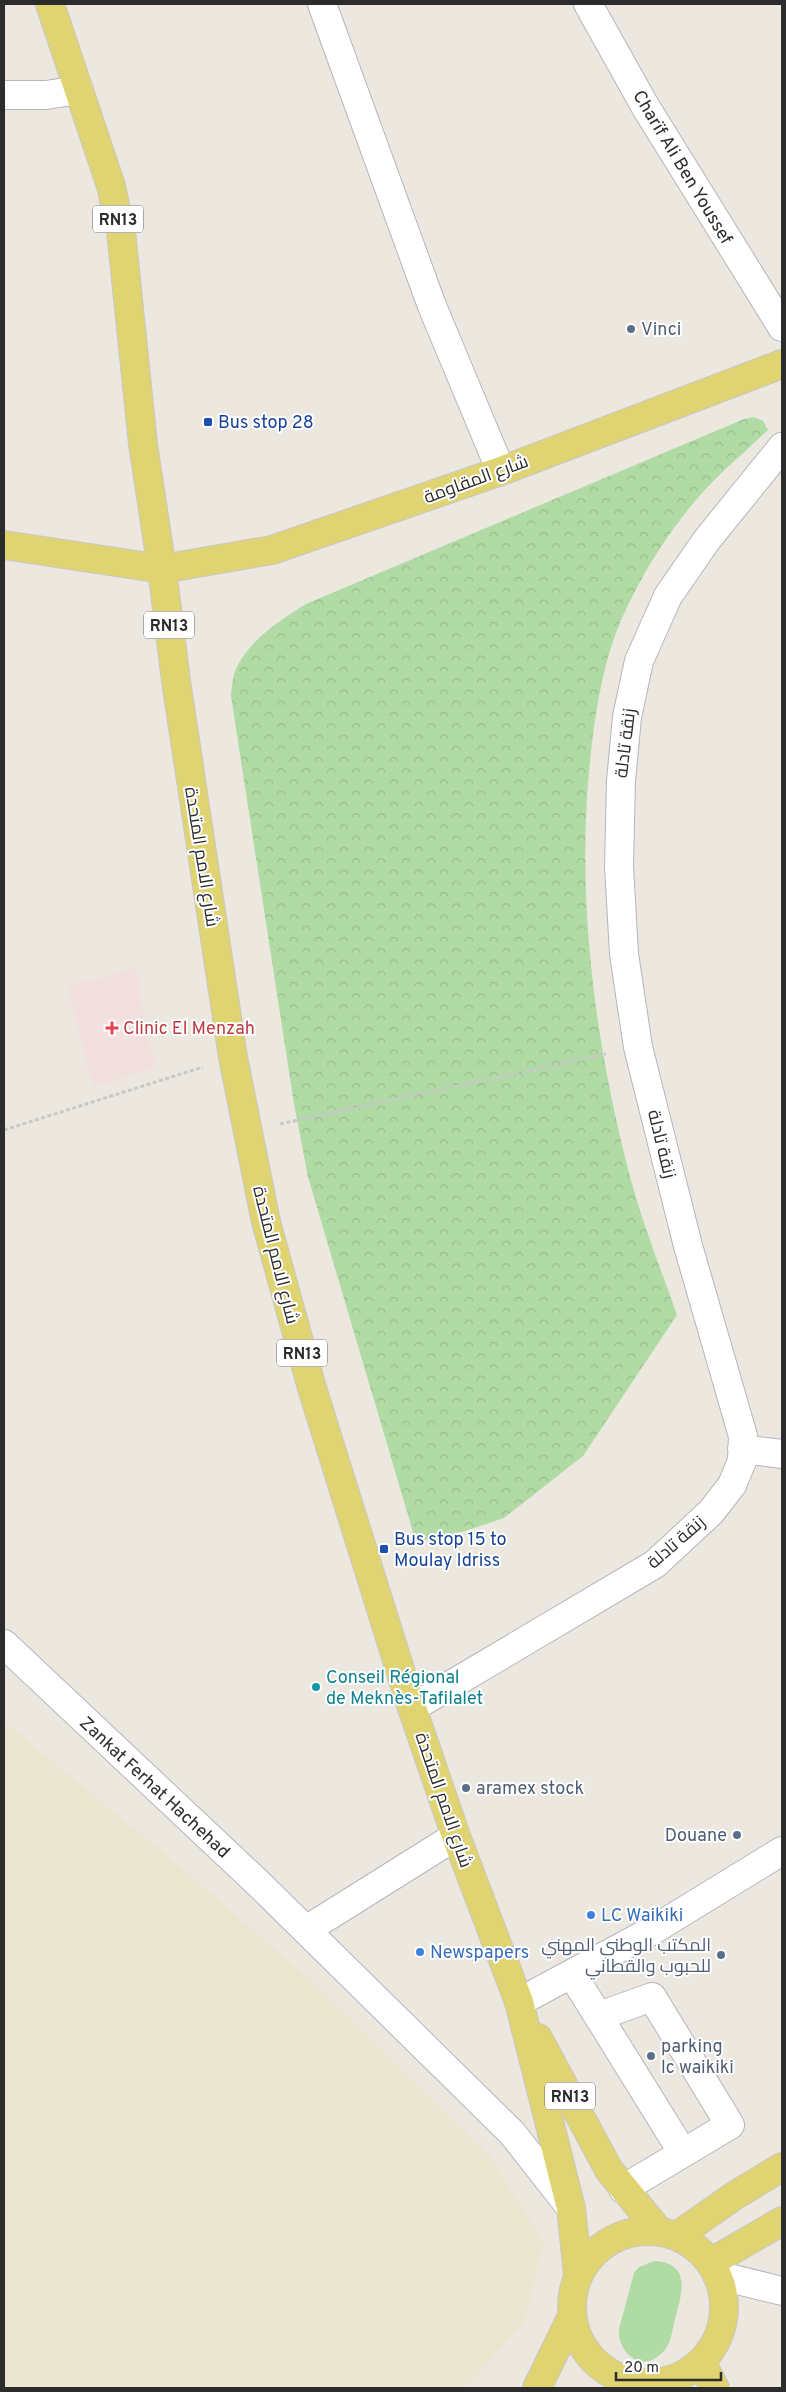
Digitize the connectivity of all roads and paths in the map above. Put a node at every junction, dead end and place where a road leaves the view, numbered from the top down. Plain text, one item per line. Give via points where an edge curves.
1 (50, 4) edge
2 (322, 4) edge
3 (588, 4) edge
4 (78, 90) junction
5 (4, 95) edge
6 (782, 327) edge
7 (782, 364) edge
8 (782, 447) edge
9 (501, 471) junction
10 (4, 546) edge
11 (162, 569) junction
12 (638, 1047) junction
13 (233, 1057) junction
14 (4, 1130) edge
15 (248, 1131) junction
16 (742, 1449) junction
17 (782, 1454) edge
18 (4, 1644) edge
19 (412, 1708) junction
20 (456, 1836) junction
21 (782, 1851) edge
22 (306, 1930) junction
23 (572, 1974) junction
24 (519, 2002) junction
25 (599, 2016) junction
26 (683, 2153) junction
27 (782, 2167) edge
28 (623, 2189) junction
29 (570, 2208) junction
30 (782, 2221) edge
31 (668, 2234) junction
32 (714, 2269) junction
33 (578, 2275) junction
34 (782, 2291) edge
35 (572, 2316) junction
36 (701, 2362) junction
37 (636, 2385) edge
38 (537, 2388) edge
39 (715, 2388) edge

1 - 4 main road, RN13
2 - 9 street via 432,306
3 - 6 street, Charïf Ali Ben Youssef via 645,106
4 - 5 street via 46,95
4 - 11 main road, RN13 via 111,186 121,231 143,444
7 - 9 main road, شارع المقاومة
8 - 12 street, زنقة تادلة via 706,540 668,596 638,660 624,744 619,866 624,954
9 - 11 main road, شارع المقاومة via 272,550
10 - 11 main road, شارع المقاومة
11 - 13 main road, شارع الامم المتحدة / RN13
12 - 15 path
12 - 16 street, زنقة تادلة via 688,1246 744,1436
13 - 14 path
13 - 15 main road, شارع الامم المتحدة / RN13
15 - 19 main road, شارع الامم المتحدة / RN13 via 266,1222 291,1317
16 - 17 street
16 - 19 street, زنقة تادلة via 742,1461 722,1499 655,1564
18 - 22 street, Zankat Ferhat Hachehad
19 - 20 main road, شارع الامم المتحدة / RN13
20 - 22 street
20 - 24 main road, شارع الامم المتحدة / RN13
21 - 23 street via 653,1930
22 - 29 street, Zankat Ferhat Hachehad via 512,2133
23 - 24 street
23 - 25 street
24 - 28 main road, RN13 via 609,2170
24 - 29 main road, RN13
25 - 26 street
25 - 26 street via 652,1997 716,2101 730,2126
26 - 28 street
27 - 31 main road
28 - 31 main road, RN13
29 - 33 main road, RN13
30 - 32 main road
31 - 32 main road, RN13 via 694,2247
31 - 33 main road, RN13 via 643,2230 608,2241 591,2256
32 - 34 street
32 - 36 main road, RN13 via 723,2293 722,2321 713,2347
33 - 35 main road, RN13 via 572,2295
35 - 37 main road, RN13 via 578,2338 590,2358 608,2372
35 - 38 main road
36 - 37 main road, RN13 via 684,2374
36 - 39 main road

